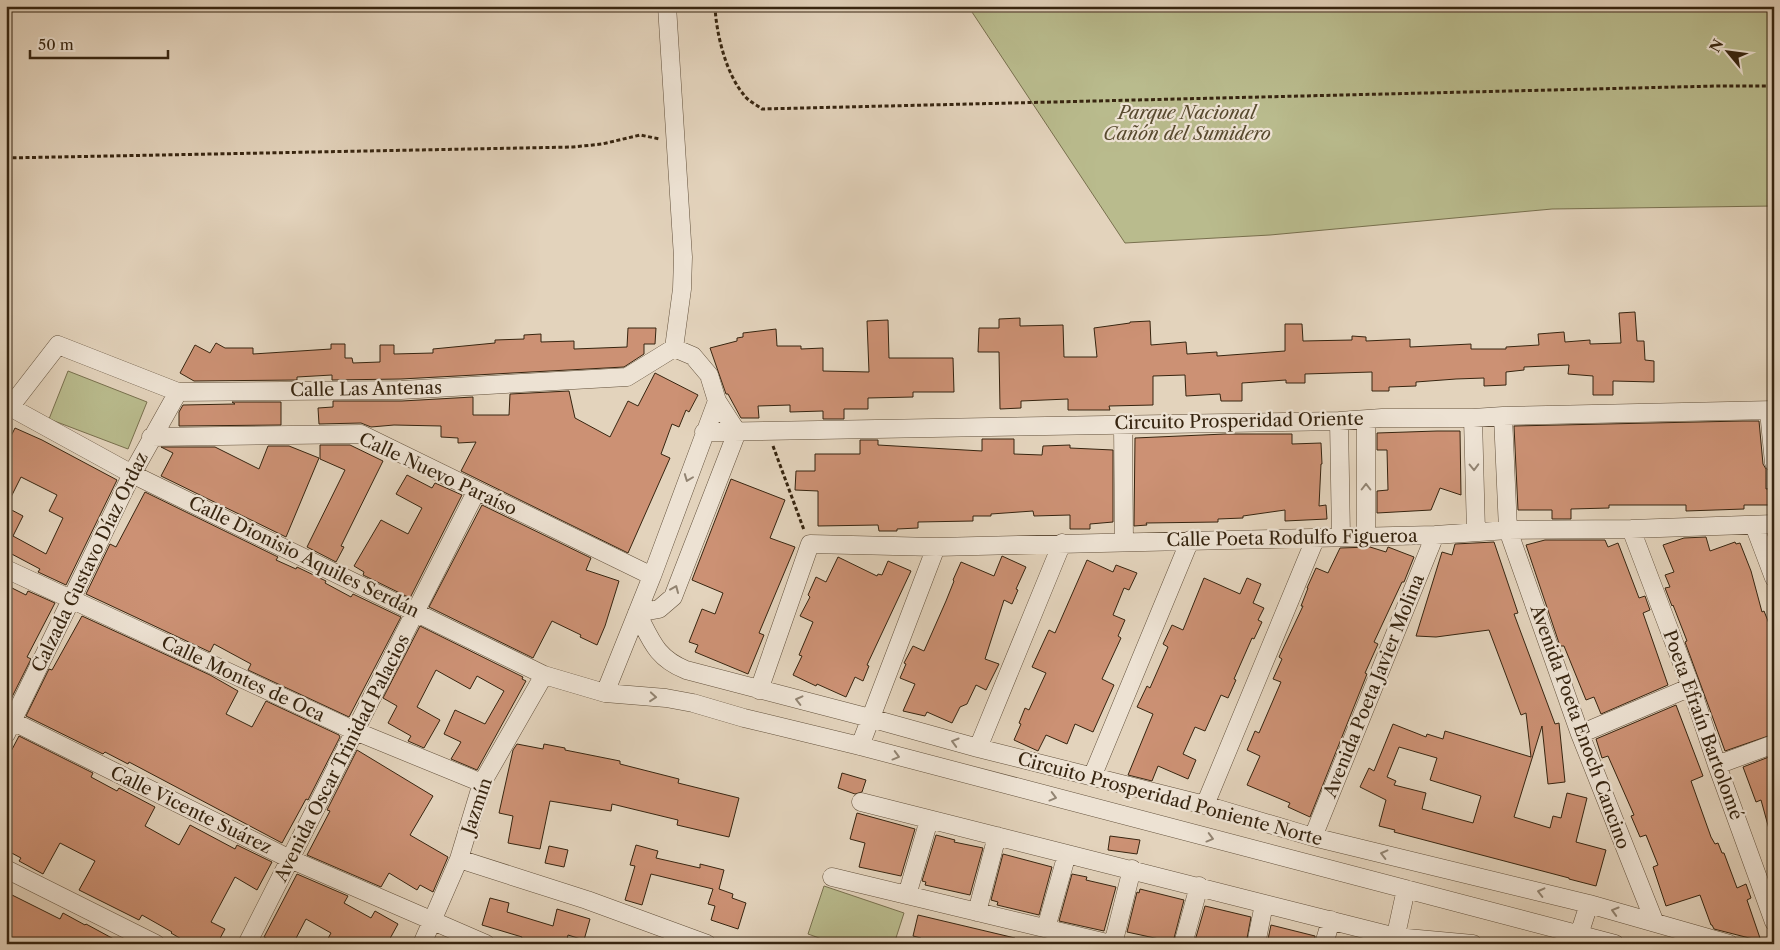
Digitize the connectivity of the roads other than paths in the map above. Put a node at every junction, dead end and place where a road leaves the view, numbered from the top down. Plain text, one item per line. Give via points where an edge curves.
1 (667, 6) edge
2 (674, 348) junction
3 (178, 392) junction
4 (717, 402) junction
5 (10, 408) joint
6 (1771, 410) edge
7 (1503, 416) junction
8 (1473, 418) junction
9 (1366, 420) junction
10 (1339, 421) junction
11 (1123, 424) junction
12 (704, 432) junction
13 (737, 432) junction
14 (152, 437) junction
15 (1774, 464) edge
16 (132, 474) junction
17 (476, 492) junction
18 (1774, 524) edge
19 (1754, 525) junction
20 (1631, 529) junction
21 (1508, 530) junction
22 (1476, 532) junction
23 (1435, 535) junction
24 (1340, 536) junction
25 (1366, 536) junction
26 (1316, 537) junction
27 (1190, 540) junction
28 (1124, 542) junction
29 (1062, 544) junction
30 (936, 546) junction
31 (6, 569) edge
32 (652, 576) junction
33 (1774, 578) edge
34 (71, 600) junction
35 (416, 611) junction
36 (637, 613) junction
37 (544, 674) junction
38 (1691, 687) junction
39 (758, 690) junction
40 (605, 693) junction
41 (870, 718) junction
42 (8, 725) edge
43 (355, 731) junction
44 (1580, 734) junction
45 (1774, 744) edge
46 (860, 746) junction
47 (978, 748) junction
48 (1717, 765) junction
49 (1092, 777) junction
50 (482, 783) junction
51 (861, 802) dead end
52 (1205, 805) junction
53 (928, 820) junction
54 (997, 836) junction
55 (1313, 837) junction
56 (1067, 854) junction
57 (290, 859) junction
58 (459, 859) junction
59 (6, 869) edge
60 (1132, 869) junction
61 (832, 877) dead end
62 (1198, 886) junction
63 (1406, 889) junction
64 (907, 895) junction
65 (1264, 904) junction
66 (1589, 904) junction
67 (977, 912) junction
68 (433, 920) junction
69 (1331, 920) junction
70 (1774, 922) edge
71 (1655, 923) junction
72 (1046, 928) junction
73 (1578, 939) edge
74 (1395, 940) edge
75 (1469, 943) edge
76 (156, 944) edge
77 (248, 944) edge
78 (422, 944) edge
79 (486, 944) edge
80 (707, 944) edge
81 (1112, 944) edge
82 (1183, 944) edge
83 (1256, 944) edge
84 (1324, 944) edge
85 (1615, 944) edge
86 (1729, 944) edge

1 - 2 street via 683,256
2 - 3 street, Calle Las Antenas via 627,376 401,390
2 - 4 street via 693,356 709,375
3 - 5 street, Calle Las Antenas via 58,346
3 - 14 street, Calzada Gustavo Díaz Ordaz
4 - 12 street
4 - 13 street
5 - 16 street, Calle Dionisio Aquiles Serdán
6 - 7 street, Circuito Prosperidad Oriente
6 - 15 street
7 - 8 street, Circuito Prosperidad Oriente
7 - 21 street, Avenida Poeta Enoch Cancino
8 - 9 street, Circuito Prosperidad Oriente
8 -> 22 street
9 - 10 street, Circuito Prosperidad Oriente
25 -> 9 street
10 - 11 street, Circuito Prosperidad Oriente
10 - 24 street
11 - 13 street, Circuito Prosperidad Oriente
11 - 28 street
12 - 13 street, Circuito Prosperidad Oriente
12 -> 32 street
36 -> 13 street via 659,609 673,597
14 - 16 street, Calzada Gustavo Díaz Ordaz
14 - 17 street, Calle Nuevo Paraíso via 361,434
16 - 34 street, Calzada Gustavo Díaz Ordaz
16 - 35 street, Calle Dionisio Aquiles Serdán
17 - 32 street, Calle Nuevo Paraíso
17 - 35 street, Avenida Oscar Trinidad Palacios
18 - 19 street, Calle Poeta Rodulfo Figueroa
19 - 20 street, Calle Poeta Rodulfo Figueroa
19 - 33 street
20 - 21 street, Calle Poeta Rodulfo Figueroa
20 - 38 street, Poeta Efraín Bartolomé
21 - 22 street, Calle Poeta Rodulfo Figueroa
21 - 44 street, Avenida Poeta Enoch Cancino
22 - 23 street, Calle Poeta Rodulfo Figueroa
23 - 25 street, Calle Poeta Rodulfo Figueroa
23 - 55 street, Avenida Poeta Javier Molina
24 - 25 street, Calle Poeta Rodulfo Figueroa
24 - 26 street, Calle Poeta Rodulfo Figueroa
26 - 27 street, Calle Poeta Rodulfo Figueroa
26 - 52 street
27 - 28 street, Calle Poeta Rodulfo Figueroa
27 - 49 street
28 - 29 street, Calle Poeta Rodulfo Figueroa
29 - 30 street, Calle Poeta Rodulfo Figueroa
29 - 47 street
30 - 39 street, Calle Poeta Rodulfo Figueroa via 810,544
30 - 41 street
31 - 34 street, Calle Montes de Oca
32 - 36 street
34 - 42 street, Calzada Gustavo Díaz Ordaz
34 - 43 street, Calle Montes de Oca
35 - 37 street, Calle Dionisio Aquiles Serdán
35 - 43 street, Avenida Oscar Trinidad Palacios
36 - 39 street, Circuito Prosperidad Poniente Norte via 659,652 672,664
36 - 40 street
37 - 40 street, Calle Dionisio Aquiles Serdán
37 - 50 street, Jazmín
38 - 44 street
38 - 48 street, Poeta Efraín Bartolomé
41 -> 39 street, Circuito Prosperidad Poniente Norte
40 -> 46 street, Circuito Prosperidad Poniente Norte via 666,698
41 - 46 street
47 -> 41 street, Circuito Prosperidad Poniente Norte
42 - 57 street, Calle Vicente Suárez
43 - 50 street, Calle Montes de Oca
43 - 57 street, Avenida Oscar Trinidad Palacios
44 - 71 street, Avenida Poeta Enoch Cancino
45 - 48 street
46 -> 63 street, Circuito Prosperidad Poniente Norte
47 - 49 street, Circuito Prosperidad Poniente Norte
48 - 70 street, Poeta Efraín Bartolomé
49 - 52 street, Circuito Prosperidad Poniente Norte
50 - 58 street, Jazmín
51 - 53 street
52 - 55 street, Circuito Prosperidad Poniente Norte
53 - 54 street
53 - 64 street
54 - 56 street
54 - 67 street
66 -> 55 street, Circuito Prosperidad Poniente Norte
56 - 60 street
56 - 72 street
57 - 68 street, Calle Vicente Suárez
57 - 77 street, Avenida Oscar Trinidad Palacios
58 - 68 street, Jazmín
58 - 80 street via 587,900
59 - 76 street
60 - 62 street
60 - 81 street
61 - 64 street
62 - 65 street
62 - 82 street
63 - 73 street, Circuito Prosperidad Poniente Norte
63 - 74 street
64 - 67 street
65 - 69 street
65 - 83 street
71 -> 66 street, Circuito Prosperidad Poniente Norte
66 - 73 street
67 - 72 street
68 - 78 street, Jazmín
68 - 79 street, Calle Vicente Suárez
69 - 74 street
69 - 84 street
71 - 86 street, Circuito Prosperidad Poniente Norte
72 - 81 street
73 - 85 street, Circuito Prosperidad Poniente Norte
74 - 75 street

